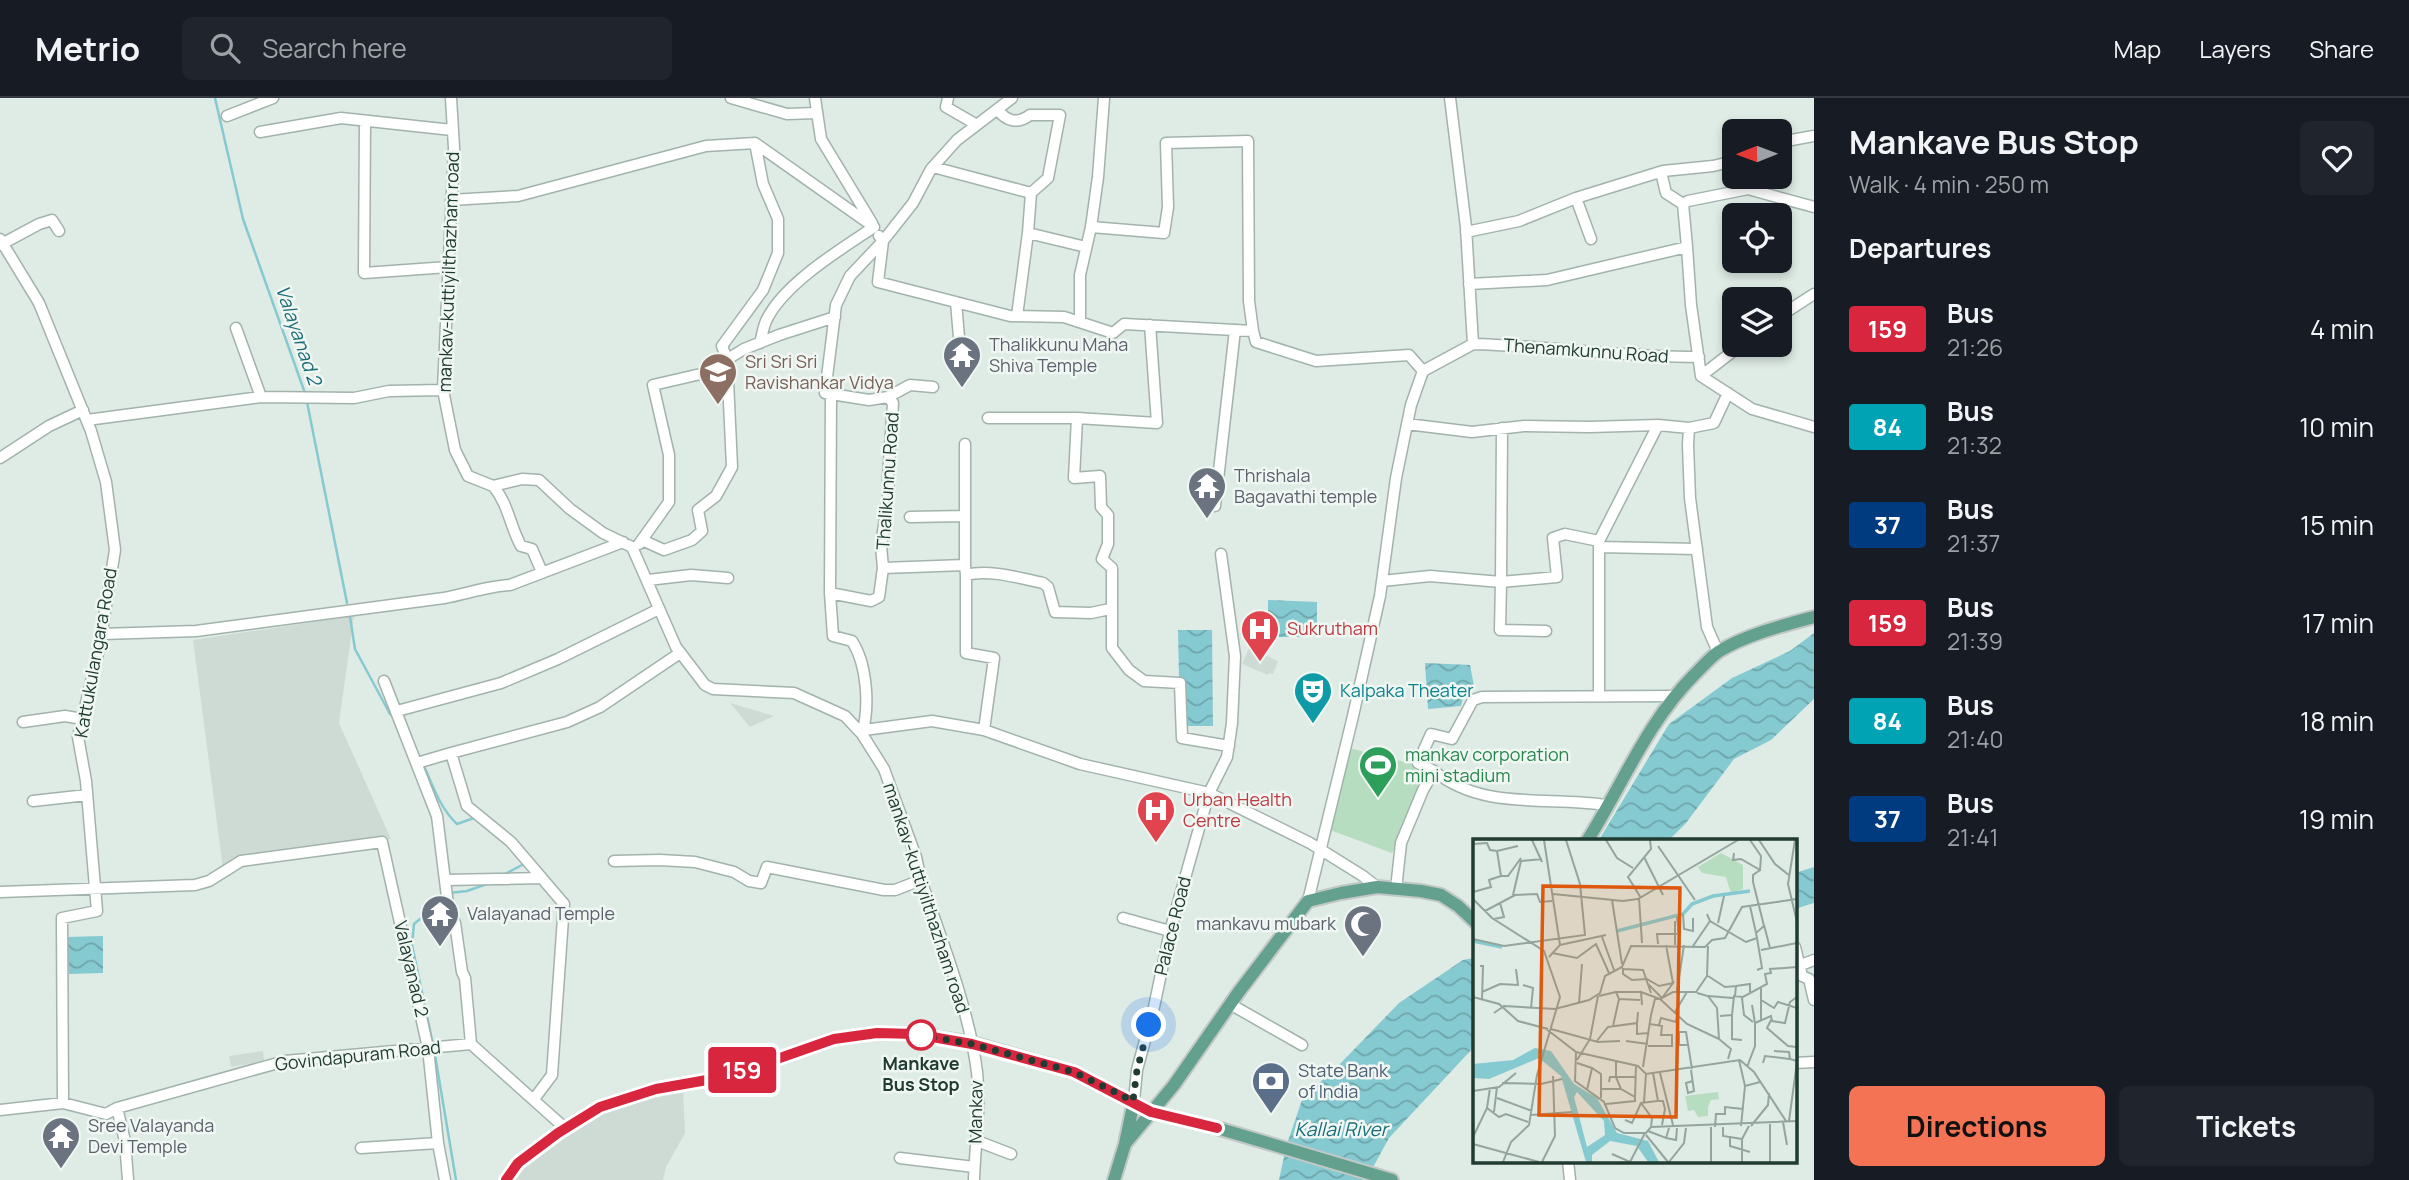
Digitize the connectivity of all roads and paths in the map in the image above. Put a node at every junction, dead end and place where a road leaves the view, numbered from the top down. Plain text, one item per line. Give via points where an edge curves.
1 (273, 98) edge
2 (451, 98) edge
3 (731, 98) edge
4 (815, 98) edge
5 (948, 98) edge
6 (1012, 98) edge
7 (1104, 98) edge
8 (1450, 98) edge
9 (998, 110) junction
10 (816, 113) junction
11 (227, 116) dead end
12 (365, 121) junction
13 (977, 125) junction
14 (452, 130) junction
15 (260, 132) dead end
16 (1814, 136) edge
17 (1792, 140) edge
18 (755, 143) junction
19 (1722, 164) edge
20 (933, 167) junction
21 (1661, 172) junction
22 (1031, 193) junction
23 (1576, 198) junction
24 (452, 200) junction
25 (1683, 204) junction
26 (1814, 207) edge
27 (874, 227) junction
28 (1091, 227) junction
29 (59, 231) dead end
30 (1466, 232) junction
31 (1028, 233) junction
32 (1591, 239) dead end
33 (883, 241) junction
34 (1, 242) edge
35 (1086, 247) junction
36 (1687, 247) junction
37 (448, 267) junction
38 (1469, 284) junction
39 (1814, 295) edge
40 (956, 302) junction
41 (1792, 309) edge
42 (1017, 316) junction
43 (835, 317) junction
44 (1080, 322) junction
45 (1150, 325) junction
46 (236, 328) dead end
47 (1235, 330) junction
48 (1253, 331) junction
49 (760, 343) junction
50 (1473, 344) junction
51 (960, 349) dead end
52 (1699, 357) junction
53 (1726, 357) edge
54 (727, 359) junction
55 (1423, 371) junction
56 (1701, 376) junction
57 (933, 387) dead end
58 (443, 390) junction
59 (1728, 393) junction
60 (831, 394) junction
61 (261, 397) junction
62 (888, 397) junction
63 (85, 415) junction
64 (988, 418) dead end
65 (1077, 418) junction
66 (1407, 424) junction
67 (1658, 425) junction
68 (1814, 427) edge
69 (1502, 428) junction
70 (1689, 428) junction
71 (965, 444) dead end
72 (0, 458) edge
73 (493, 486) junction
74 (1215, 506) dead end
75 (965, 516) junction
76 (910, 517) dead end
77 (642, 540) junction
78 (624, 542) junction
79 (1599, 544) junction
80 (1697, 549) junction
81 (635, 550) junction
82 (1221, 554) dead end
83 (883, 568) junction
84 (965, 570) junction
85 (542, 572) junction
86 (728, 578) dead end
87 (648, 580) junction
88 (1382, 581) junction
89 (1501, 582) junction
90 (830, 593) junction
91 (659, 609) junction
92 (1110, 609) junction
93 (1814, 617) edge
94 (1546, 631) dead end
95 (102, 634) junction
96 (1718, 652) junction
97 (680, 653) junction
98 (384, 681) dead end
99 (1599, 696) junction
100 (1673, 696) junction
101 (397, 711) junction
102 (82, 719) junction
103 (23, 722) dead end
104 (984, 730) junction
105 (863, 732) junction
106 (1228, 747) junction
107 (451, 753) junction
108 (416, 763) junction
109 (1434, 771) junction
110 (1209, 793) junction
111 (87, 795) junction
112 (33, 801) dead end
113 (1606, 806) junction
114 (1588, 839) edge
115 (1321, 851) junction
116 (614, 862) dead end
117 (542, 878) junction
118 (445, 880) junction
119 (921, 880) junction
120 (1377, 887) junction
121 (94, 889) junction
122 (1396, 889) junction
123 (0, 892) edge
124 (1308, 901) junction
125 (1123, 918) dead end
126 (1473, 920) edge
127 (1170, 931) junction
128 (1797, 953) edge
129 (1814, 960) edge
130 (1801, 965) junction
131 (1814, 1000) edge
132 (1230, 1004) junction
133 (471, 1044) junction
134 (972, 1044) junction
135 (1302, 1045) dead end
136 (428, 1048) junction
137 (534, 1099) junction
138 (1133, 1101) junction
139 (62, 1103) junction
140 (117, 1108) junction
141 (0, 1110) edge
142 (1151, 1112) junction
143 (565, 1129) junction
144 (976, 1141) junction
145 (438, 1143) junction
146 (1125, 1144) junction
147 (361, 1148) dead end
148 (1011, 1154) dead end
149 (900, 1158) dead end
150 (1568, 1162) edge
151 (974, 1167) junction
152 (1389, 1179) edge
153 (128, 1180) edge
154 (445, 1180) edge
155 (506, 1180) edge
156 (974, 1180) edge
157 (1114, 1180) edge
158 (1570, 1180) edge

1 - 11 street
2 - 14 street, mankav-kuttiyilthazham road
3 - 10 street via 787,114
4 - 10 street
5 - 13 street via 946,107
6 - 9 street
7 - 28 street
8 - 30 street
9 - 13 street
9 - 22 street via 1014,121 1030,114 1060,115 1048,178
10 - 27 street via 821,139
12 - 14 street
12 - 15 street via 341,118
12 - 37 street via 364,273
13 - 20 street
14 - 24 street, mankav-kuttiyilthazham road
16 - 17 street
18 - 24 street via 706,146 517,196
18 - 27 street
18 - 54 street via 763,184 778,219 778,253 763,290 722,346
19 - 21 street
20 - 22 street
20 - 33 street via 913,203
21 - 23 street
21 - 25 street via 1666,193
22 - 31 street
23 - 30 street via 1519,221
23 - 32 street
24 - 37 street, mankav-kuttiyilthazham road
25 - 26 street via 1748,189
25 - 36 street
27 - 33 street
27 - 49 street via 787,293 766,321
28 - 35 street
28 - 48 street via 1164,233 1166,143 1248,141 1248,302
29 - 34 street via 52,220
30 - 38 street
31 - 35 street
31 - 42 street
33 - 40 street via 878,282
33 - 43 street via 850,276
34 - 63 street, Kattukulangara Road via 38,303
35 - 44 street via 1080,275
36 - 38 street via 1547,280
36 - 52 street
37 - 58 street, mankav-kuttiyilthazham road
38 - 50 street
39 - 41 street
40 - 42 street
40 - 51 street
42 - 44 street via 1065,317
43 - 49 street
43 - 60 street via 825,393
44 - 45 street via 1113,333 1125,324
45 - 47 street
45 - 65 street via 1157,423
46 - 61 street
47 - 48 street
47 - 74 street
48 - 55 street via 1256,342 1316,362 1409,355
49 - 54 street
50 - 52 street, Thenamkunnu Road
50 - 55 street
52 - 56 street
53 - 56 street
54 - 77 street via 705,373 653,384 668,455 669,502
54 - 77 street via 732,467 716,496 698,509 702,531 692,540 664,550
55 - 66 street
56 - 59 street
57 - 62 street via 910,384
58 - 61 street via 389,391 354,398
58 - 73 street, mankav-kuttiyilthazham road via 454,450 468,476
59 - 68 street via 1752,409
59 - 70 street via 1714,423
60 - 62 street via 869,400
60 - 90 street
61 - 63 street
62 - 83 street, Thalikunnu Road via 893,402
63 - 72 street via 63,418
63 - 95 street, Kattukulangara Road via 106,482 115,550
64 - 65 street
65 - 92 street via 1074,478 1100,476 1101,507 1108,515 1108,544 1102,559 1112,568
66 - 69 street via 1472,432
66 - 88 street
67 - 69 street
67 - 70 street
67 - 79 street
69 - 89 street
70 - 80 street via 1690,498
71 - 75 street
73 - 78 street via 539,480 570,509
73 - 85 street via 502,496 521,546 532,549
75 - 76 street
75 - 84 street
77 - 81 street
78 - 81 street
78 - 85 street
79 - 80 street
79 - 89 street via 1565,534 1553,538 1557,577
79 - 99 street
80 - 96 street via 1707,627
81 - 87 street, mankav-kuttiyilthazham road
82 - 106 street, Palace Road via 1236,656
83 - 84 street, Thalikunnu Road
83 - 90 street, Thalikunnu Road via 879,597 871,601
84 - 92 street, Thalikunnu Road via 1043,583 1055,612
84 - 104 street via 966,653 994,658
85 - 95 street via 510,585 444,598 195,631
86 - 87 street via 691,575
87 - 91 street, mankav-kuttiyilthazham road
88 - 89 street via 1430,576
88 - 115 street
89 - 94 street via 1500,630
90 - 105 street via 833,636 852,641 862,664 866,684
91 - 97 street, mankav-kuttiyilthazham road
91 - 101 street via 501,683
92 - 106 street via 1112,648 1129,670 1144,681 1180,683 1182,738
93 - 96 main road
95 - 102 street, Kattukulangara Road
96 - 100 main road
97 - 105 street, mankav-kuttiyilthazham road via 713,689 794,693 845,716
97 - 107 street via 600,707 567,722
98 - 101 street
99 - 100 street
99 - 109 street via 1482,696 1473,701 1452,739 1431,734 1418,763
100 - 113 main road
101 - 108 street
102 - 103 street via 65,716
102 - 111 street, Kattukulangara Road via 78,737
104 - 105 street via 932,721
104 - 110 street via 1080,764
105 - 119 street, mankav-kuttiyilthazham road via 884,769
106 - 110 street, Palace Road
107 - 108 street
107 - 117 street via 467,806 511,842
108 - 118 street via 437,817
109 - 113 street via 1448,782 1490,796
109 - 122 street via 1401,843
110 - 115 street
110 - 127 street, Palace Road
111 - 112 street
111 - 121 street, Kattukulangara Road
113 - 114 main road
115 - 120 street
115 - 124 street
116 - 119 street via 695,862 761,883 767,867 884,890
117 - 118 street
117 - 137 street via 564,904 552,1075
118 - 133 street via 465,978
119 - 134 street, mankav-kuttiyilthazham road
120 - 122 main road
120 - 124 main road
121 - 123 street
121 - 136 street, Valayanad 2 via 195,885 241,861 382,842
121 - 139 street, Kattukulangara Road via 97,911 62,918
122 - 126 main road via 1441,895
124 - 132 main road
125 - 127 street
127 - 138 street, Palace Road
128 - 130 street
129 - 130 street
130 - 131 street
132 - 135 street
132 - 142 main road
133 - 136 street, Govindapuram Road
133 - 137 street
134 - 138 main road via 1074,1072
134 - 143 main road via 890,1033 834,1039 757,1066 600,1107
134 - 144 street, Mankav via 977,1074
136 - 140 street, Govindapuram Road via 285,1061
136 - 145 street, Valayanad 2
137 - 143 street
138 - 142 main road
138 - 146 main road
139 - 140 street, Govindapuram Road via 106,1114
139 - 141 street, Govindapuram Road
140 - 153 street
142 - 146 main road
142 - 152 main road
143 - 155 main road via 518,1163
144 - 148 street
144 - 151 street, Mankav
145 - 147 street
145 - 154 street, Valayanad 2
146 - 157 main road
149 - 151 street
150 - 158 street
151 - 156 street, Mankav

